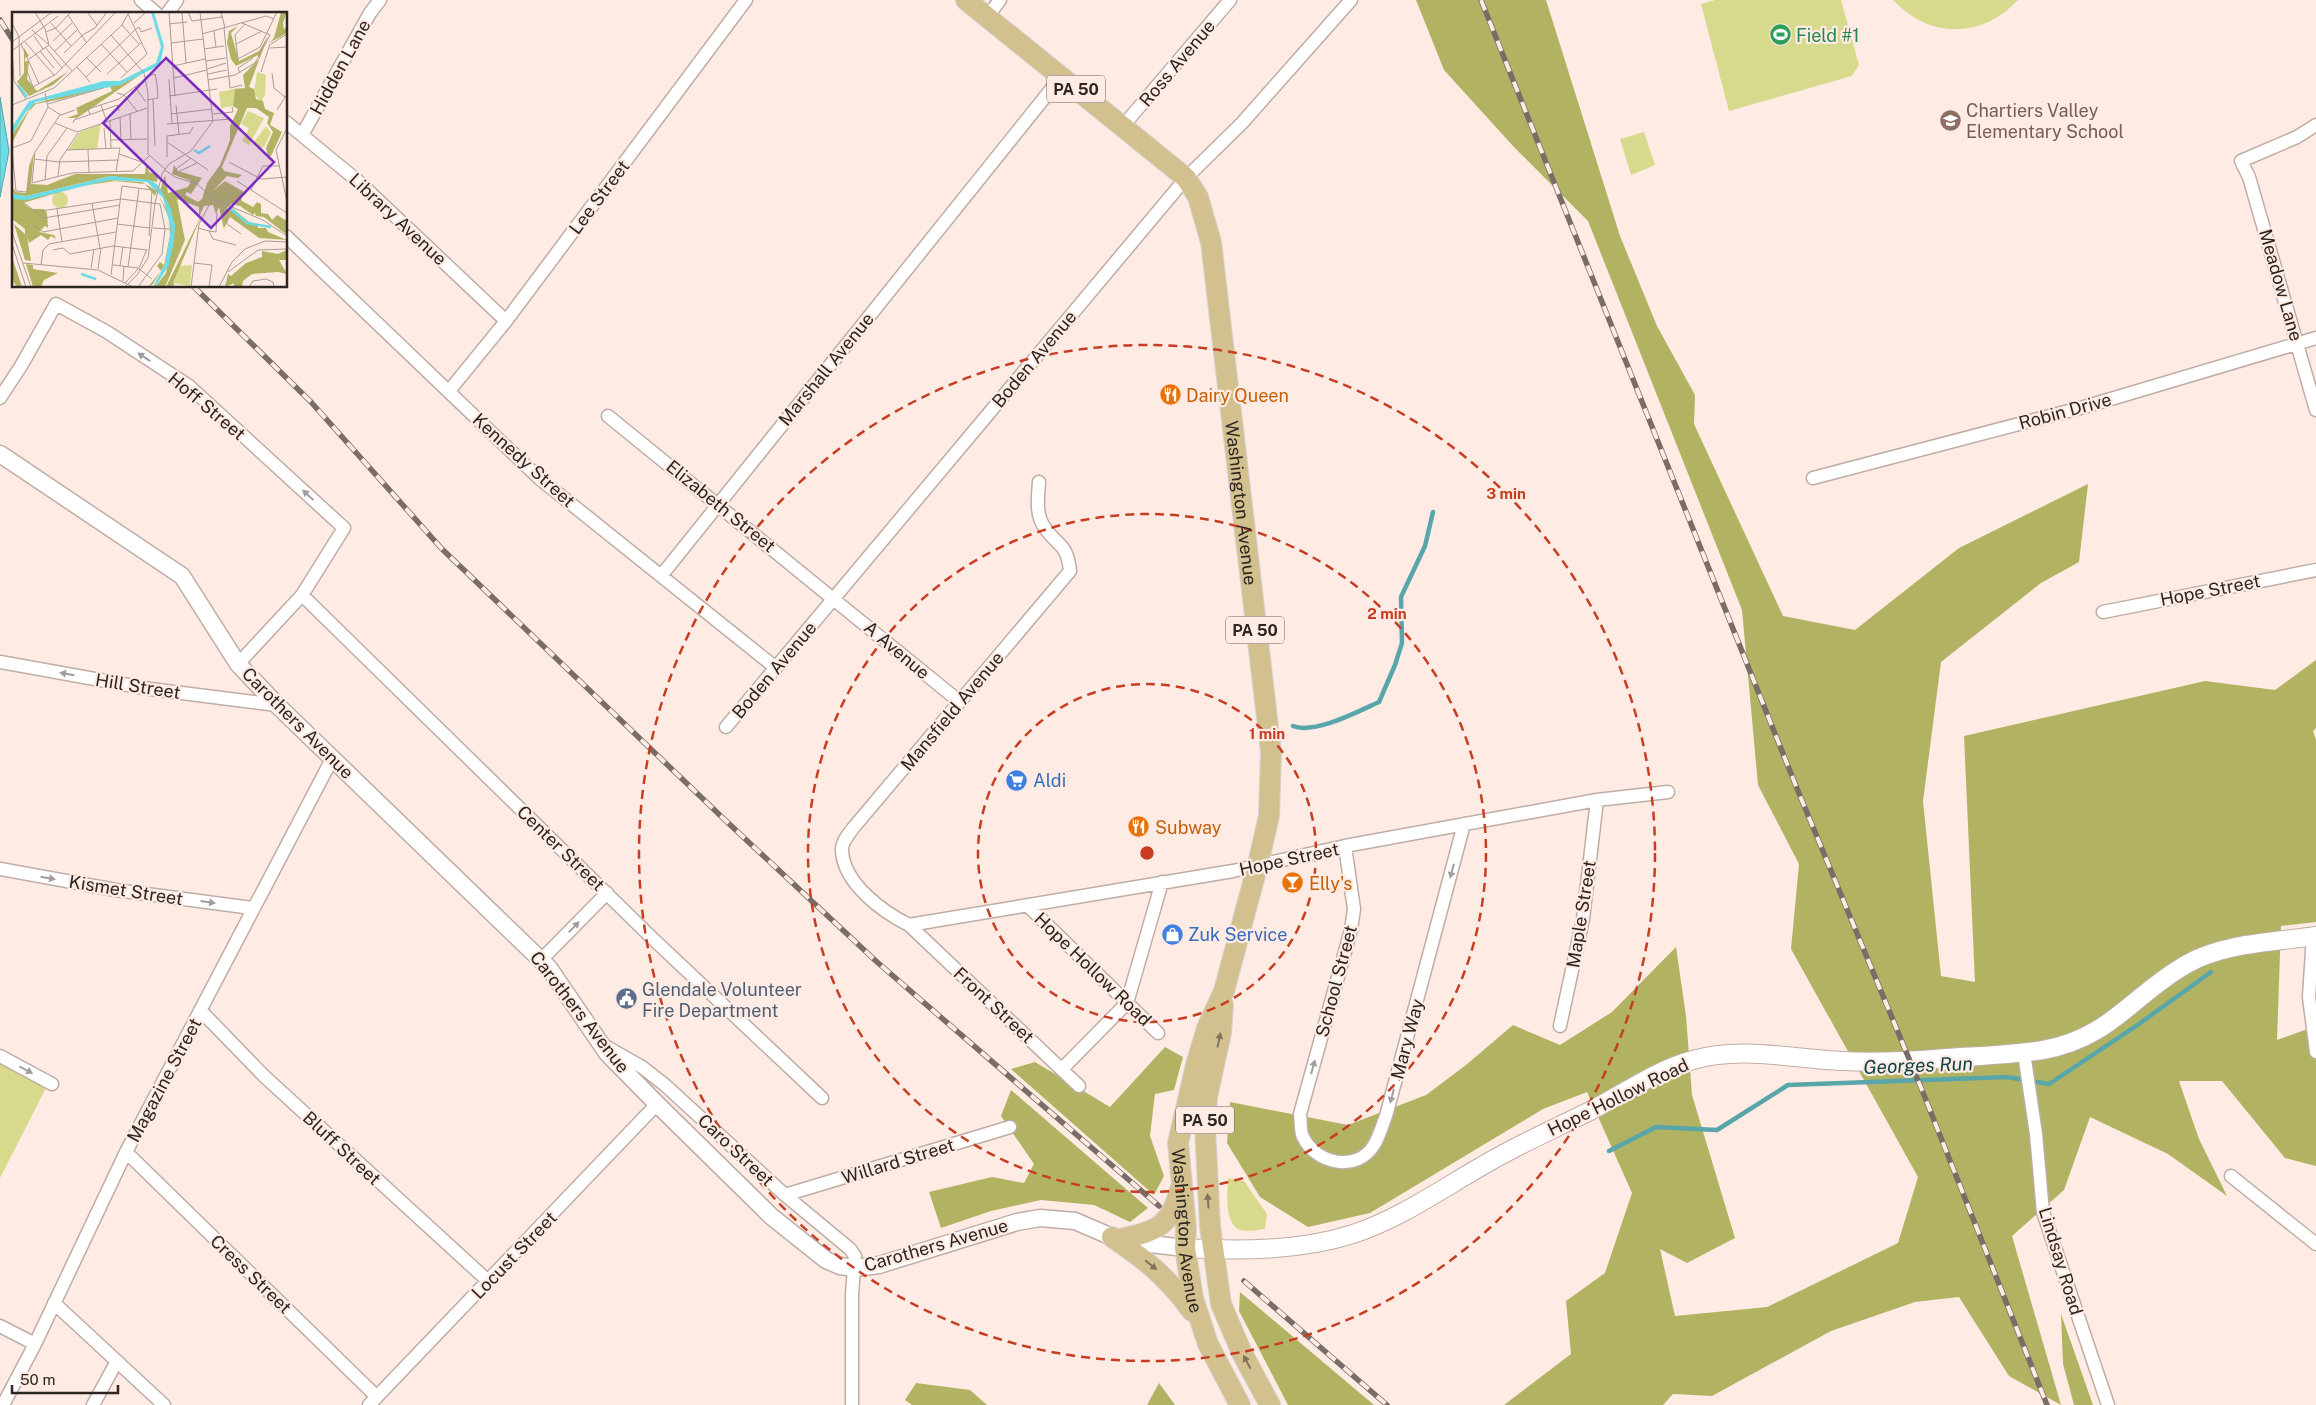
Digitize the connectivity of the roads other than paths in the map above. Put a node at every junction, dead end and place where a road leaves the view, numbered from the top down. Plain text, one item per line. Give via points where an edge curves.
1 (141, 0) edge
2 (177, 0) edge
3 (380, 0) edge
4 (746, 0) edge
5 (966, 0) edge
6 (1000, 0) edge
7 (1230, 0) edge
8 (1351, 0) edge
9 (155, 12) edge
10 (168, 12) edge
11 (987, 17) junction
12 (1061, 77) junction
13 (288, 124) edge
14 (2316, 125) edge
15 (1123, 126) junction
16 (302, 135) junction
17 (1186, 178) junction
18 (288, 238) edge
19 (506, 321) junction
20 (2316, 338) edge
21 (2298, 342) junction
22 (449, 391) junction
23 (0, 398) edge
24 (2316, 410) edge
25 (608, 416) dead end
26 (0, 454) edge
27 (1813, 478) dead end
28 (1039, 482) dead end
29 (718, 504) junction
30 (2316, 570) edge
31 (661, 576) junction
32 (302, 595) junction
33 (835, 598) junction
34 (2103, 612) dead end
35 (0, 662) edge
36 (238, 664) junction
37 (776, 668) junction
38 (960, 702) junction
39 (277, 705) junction
40 (726, 727) dead end
41 (332, 759) junction
42 (1668, 792) dead end
43 (1597, 800) junction
44 (1464, 824) junction
45 (1345, 846) junction
46 (1258, 864) junction
47 (0, 869) edge
48 (1162, 882) junction
49 (607, 893) junction
50 (1028, 906) junction
51 (252, 908) junction
52 (909, 925) junction
53 (2315, 936) edge
54 (542, 960) junction
55 (1224, 991) junction
56 (1127, 1002) junction
57 (201, 1011) junction
58 (1560, 1026) dead end
59 (1158, 1033) dead end
60 (601, 1043) junction
61 (2316, 1052) edge
62 (0, 1056) edge
63 (2025, 1061) junction
64 (1062, 1070) junction
65 (52, 1084) dead end
66 (1079, 1086) dead end
67 (822, 1098) dead end
68 (657, 1104) junction
69 (1300, 1114) joint
70 (1010, 1127) dead end
71 (126, 1152) junction
72 (2231, 1176) dead end
73 (1182, 1184) junction
74 (785, 1195) junction
75 (1118, 1237) junction
76 (2316, 1244) edge
77 (1185, 1248) junction
78 (1213, 1250) junction
79 (855, 1268) junction
80 (488, 1281) junction
81 (54, 1303) junction
82 (1199, 1320) junction
83 (0, 1326) edge
84 (35, 1344) junction
85 (117, 1361) junction
86 (373, 1401) edge
87 (3, 1405) edge
88 (93, 1405) edge
89 (164, 1405) edge
90 (852, 1405) edge
91 (1240, 1405) edge
92 (1270, 1405) edge
93 (2108, 1405) edge

1 - 9 street
2 - 10 street
3 - 16 street, Hidden Lane
4 - 19 street, Lee Street
5 - 11 main road, Washington Avenue / PA 50
6 - 11 street
7 - 15 street, Ross Avenue
8 - 17 street, Boden Avenue via 1242,123
11 - 12 main road, Washington Avenue / PA 50
12 - 15 main road, Washington Avenue / PA 50
12 - 29 street, Marshall Avenue
13 - 16 street, Library Avenue
14 - 21 street, Meadow Lane via 2297,137 2241,161 2249,176
15 - 17 main road, Washington Avenue / PA 50
16 - 19 street, Library Avenue via 379,200
17 - 33 street, Boden Avenue
17 - 46 main road, Washington Avenue / PA 50 via 1198,197 1211,242 1270,752 1269,816
18 - 22 street, Kennedy Street
19 - 22 street, Lee Street
20 - 21 street, Robin Drive
21 - 24 street, Meadow Lane
21 - 27 street, Robin Drive via 2084,407
22 - 31 street, Kennedy Street via 540,479
32 -> 23 street, Hoff Street via 344,528 189,386 107,332 56,304
25 - 29 street, Elizabeth Street
26 - 36 street, Carothers Avenue via 182,576
28 - 38 street, Mansfield Avenue via 1037,505 1043,527 1068,554 1070,571
29 - 31 street, Marshall Avenue
29 - 33 street, Elizabeth Street
30 - 34 street, Hope Street
31 - 37 street, Kennedy Street
32 - 36 street
32 - 49 street, Center Street
33 - 37 street, Boden Avenue
33 - 38 street, A Avenue
39 -> 35 street, Hill Street via 150,689
36 - 39 street, Carothers Avenue
37 - 40 street, Boden Avenue
38 - 52 street, Mansfield Avenue via 854,827 842,850 848,870 864,894
39 - 41 street, Carothers Avenue
41 - 51 street, Magazine Street
41 - 54 street, Carothers Avenue
42 - 43 street, Hope Street
43 - 44 street, Hope Street
43 - 58 street, Maple Street via 1583,919
44 - 45 street, Hope Street
44 -> 69 street, Mary Way via 1386,1116 1374,1146 1360,1158 1343,1163 1328,1160 1312,1150 1303,1136
45 - 46 street, Hope Street
69 -> 45 street, School Street via 1351,930 1354,909
46 - 48 street, Hope Street
46 - 55 main road, Washington Avenue / PA 50
47 -> 51 street, Kismet Street via 116,890
48 - 50 street, Hope Street
48 - 56 street
54 -> 49 street
49 - 67 street, Center Street
50 - 52 street, Hope Street
50 - 56 street, Hope Hollow Road
51 - 57 street, Magazine Street
52 - 64 street, Front Street
53 - 61 street via 2309,997
53 - 63 main road, Hope Hollow Road via 2224,950 2199,958 2177,970 2109,1025
54 - 60 street, Carothers Avenue
55 - 73 main road, Washington Avenue / PA 50 via 1207,1028 1183,1116 1178,1143
78 -> 55 main road, Washington Avenue / PA 50 via 1205,1128 1207,1097 1221,1033
56 - 59 street, Hope Hollow Road
56 - 64 street
57 - 71 street, Magazine Street
57 - 80 street, Bluff Street via 264,1076
60 - 68 street, Carothers Avenue
60 - 74 street, Caro Street via 665,1085
62 -> 65 street
63 - 78 main road, Hope Hollow Road via 1856,1062 1737,1053 1692,1060 1661,1072 1520,1145 1369,1228 1301,1245
63 - 93 street, Lindsay Road via 2043,1212
64 - 66 street, Front Street
68 - 79 street, Carothers Avenue via 772,1217 826,1260
68 - 80 street, Locust Street
70 - 74 street, Willard Street
71 - 81 street, Magazine Street
71 - 86 street, Cress Street
72 - 76 street
73 - 75 main road via 1175,1207 1165,1223 1147,1232
73 - 77 main road, Washington Avenue / PA 50
74 - 79 street, Caro Street via 850,1249 855,1256
75 - 77 street, Carothers Avenue
75 - 79 street, Carothers Avenue via 1075,1221 1040,1218 1017,1222 879,1265
75 -> 82 main road via 1178,1291
77 - 78 main road, Hope Hollow Road
77 - 82 main road, Washington Avenue / PA 50
92 -> 78 main road, Washington Avenue / PA 50 via 1221,1304
79 - 90 street
80 - 86 street, Locust Street
81 - 84 street, Magazine Street
81 - 85 street
82 - 91 main road, Washington Avenue / PA 50
83 - 84 street
84 - 87 street, Magazine Street
85 - 88 street
85 - 89 street

